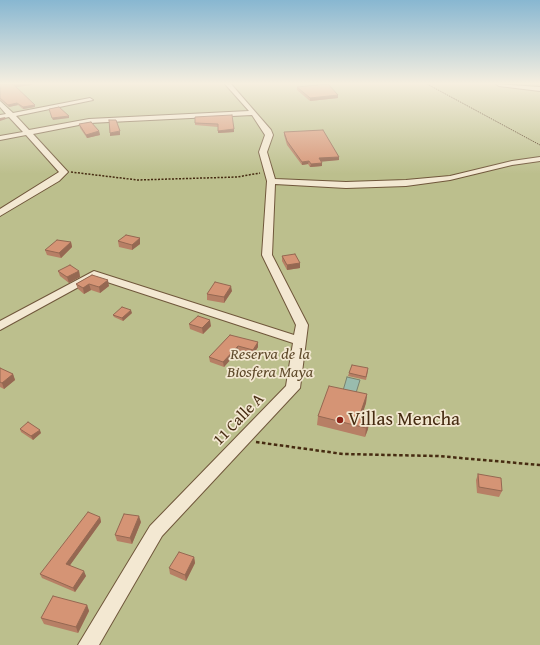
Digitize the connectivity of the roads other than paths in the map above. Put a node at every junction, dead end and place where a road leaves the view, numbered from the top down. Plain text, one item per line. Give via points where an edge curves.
1 (11, 114) joint
2 (225, 114) edge
3 (255, 114) edge
4 (0, 117) edge
5 (27, 132) junction
6 (0, 138) edge
7 (540, 159) edge
8 (270, 176) junction
9 (0, 212) edge
10 (0, 326) edge
11 (300, 341) junction
12 (88, 645) edge

1 - 4 street
1 - 5 street
2 - 5 street via 89,121
3 - 8 street, 11 Calle A via 269,135 263,152
5 - 6 street
5 - 9 street via 64,172
7 - 8 street via 450,178 406,183 346,184
8 - 11 street, 11 Calle A via 267,255 302,325
10 - 11 street via 94,274
11 - 12 street, 11 Calle A via 293,388 156,531

